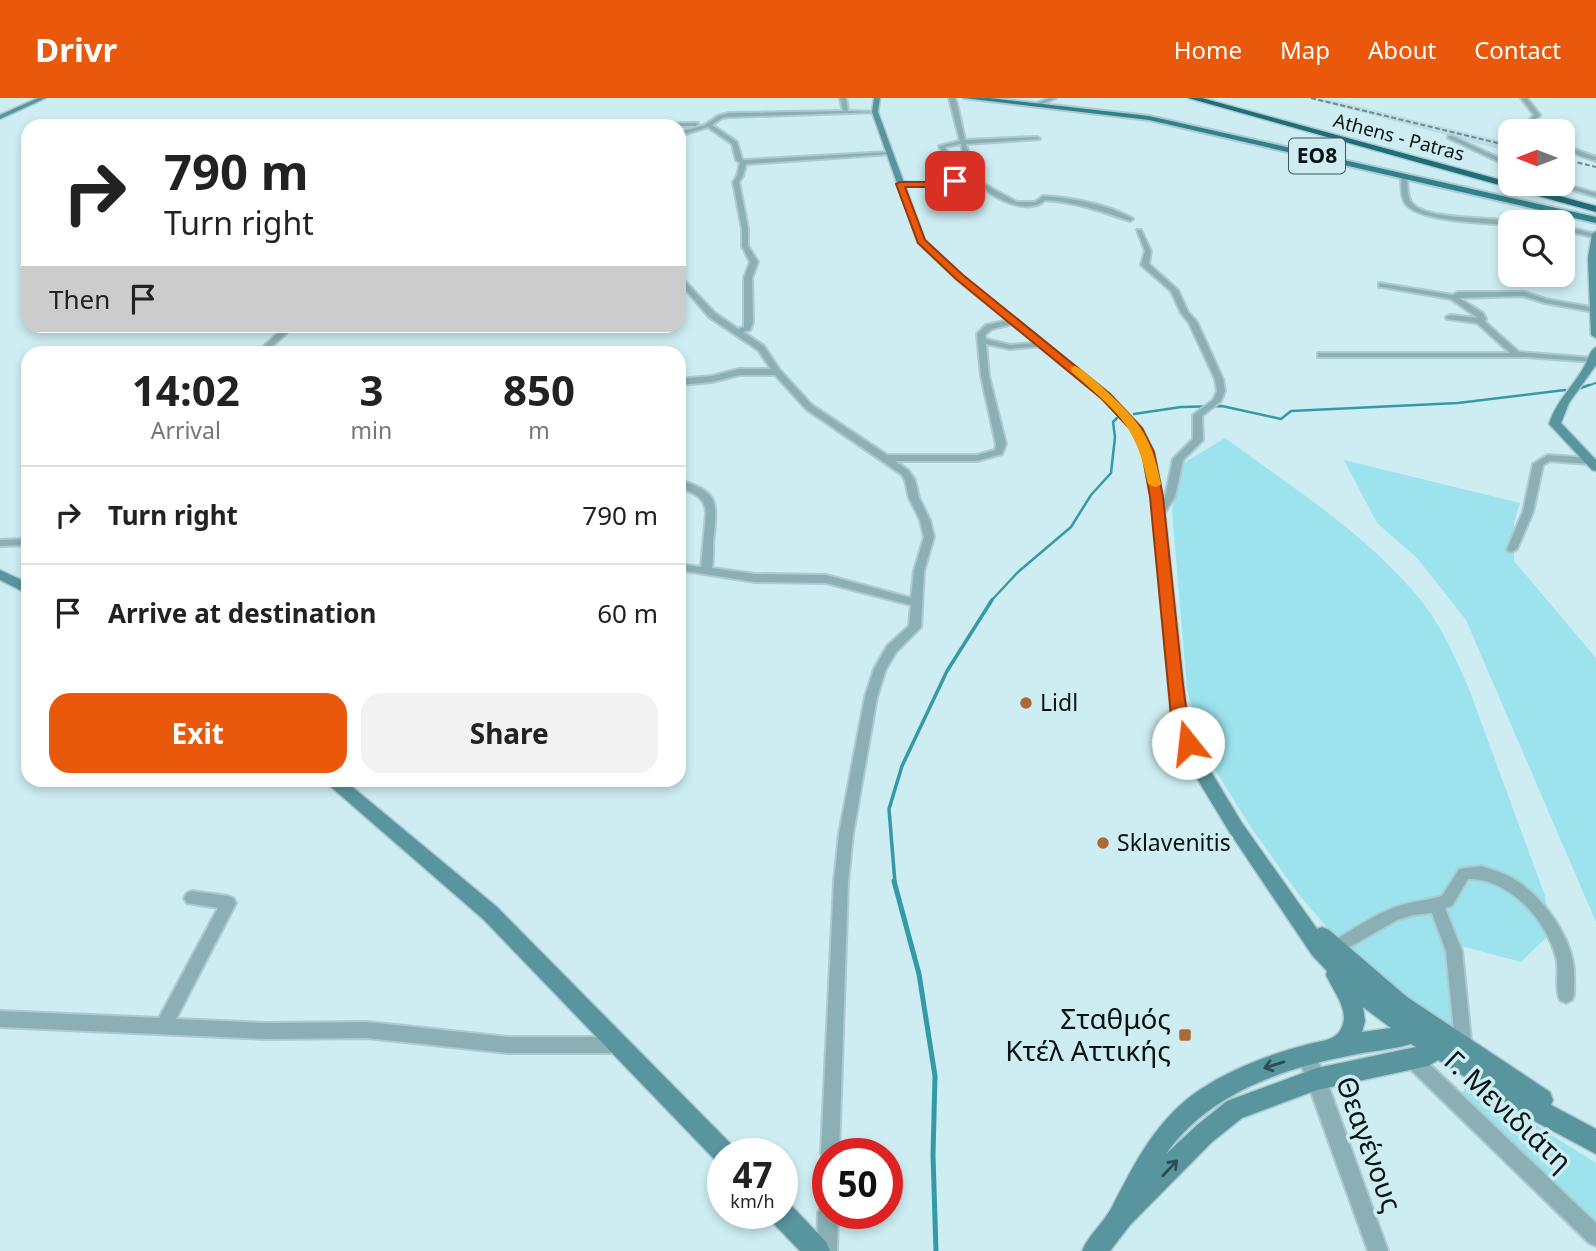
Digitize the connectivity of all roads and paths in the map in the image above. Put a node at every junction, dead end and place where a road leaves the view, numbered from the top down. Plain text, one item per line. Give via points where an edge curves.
1 (43, 98) edge
2 (843, 98) edge
3 (877, 98) edge
4 (952, 98) edge
5 (968, 98) edge
6 (1026, 98) edge
7 (1053, 98) edge
8 (1192, 98) edge
9 (1209, 98) edge
10 (1524, 98) edge
11 (867, 104) dead end
12 (1037, 104) junction
13 (846, 112) junction
14 (875, 113) junction
15 (0, 117) edge
16 (1532, 119) edge
17 (686, 124) edge
18 (709, 124) junction
19 (686, 132) edge
20 (1450, 137) dead end
21 (1037, 139) dead end
22 (963, 142) junction
23 (1575, 151) edge
24 (1374, 153) dead end
25 (890, 154) junction
26 (1498, 159) edge
27 (1596, 159) edge
28 (743, 162) junction
29 (1435, 165) junction
30 (1498, 173) edge
31 (1404, 176) junction
32 (900, 184) junction
33 (1575, 191) edge
34 (1575, 195) edge
35 (1596, 195) edge
36 (1596, 203) edge
37 (1596, 209) edge
38 (1130, 219) dead end
39 (1596, 220) edge
40 (1498, 222) edge
41 (1139, 231) dead end
42 (1575, 231) edge
43 (1596, 235) edge
44 (1382, 285) dead end
45 (686, 286) edge
46 (1455, 298) junction
47 (1594, 310) junction
48 (1450, 317) dead end
49 (1014, 321) junction
50 (1479, 321) junction
51 (740, 331) junction
52 (282, 333) edge
53 (1596, 335) edge
54 (983, 341) junction
55 (1043, 344) junction
56 (268, 346) edge
57 (1321, 355) dead end
58 (1523, 355) junction
59 (1595, 355) edge
60 (777, 372) junction
61 (686, 381) edge
62 (888, 458) junction
63 (1593, 464) edge
64 (686, 486) edge
65 (1159, 513) junction
66 (0, 542) edge
67 (21, 542) edge
68 (1512, 550) dead end
69 (686, 568) edge
70 (706, 569) junction
71 (0, 574) edge
72 (21, 585) edge
73 (916, 603) junction
74 (339, 787) edge
75 (192, 898) dead end
76 (1436, 904) junction
77 (1326, 949) junction
78 (1566, 995) dead end
79 (0, 1018) edge
80 (164, 1025) junction
81 (1428, 1035) junction
82 (620, 1045) junction
83 (1340, 1046) junction
84 (1464, 1050) junction
85 (1307, 1056) junction
86 (1411, 1058) junction
87 (1317, 1079) junction
88 (1596, 1135) edge
89 (710, 1138) edge
90 (831, 1138) edge
91 (1596, 1142) edge
92 (1121, 1216) junction
93 (796, 1229) edge
94 (828, 1229) edge
95 (1596, 1236) edge
96 (817, 1251) edge
97 (827, 1251) edge
98 (1095, 1251) edge
99 (1378, 1251) edge

1 - 15 main road
2 - 13 street
3 - 14 main road
4 - 22 street
5 - 12 main road, ΕΟ8
6 - 12 street
7 - 12 street
8 - 29 highway, Athens - Patras
9 - 30 highway, Athens - Patras
10 - 16 street via 1537,115
11 - 14 main road
12 - 31 main road, ΕΟ8 via 1149,118
13 - 14 street
13 - 18 street via 729,115
14 - 25 main road
17 - 18 street
18 - 19 street
18 - 28 street via 735,143
20 - 26 street
21 - 22 street
22 - 32 street via 942,146 955,181
22 - 38 street via 976,178 1011,202 1029,205 1043,198 1057,199 1105,208
23 - 27 street
24 - 29 highway
25 - 28 street
25 - 32 main road
28 - 51 street via 736,182 746,249 754,262 748,278 749,323
29 - 37 highway, Athens - Patras
31 - 39 main road, ΕΟ8
31 - 40 street via 1407,200 1415,209
32 - 49 main road via 921,241
33 - 35 street
34 - 36 highway
41 - 65 street via 1148,251 1145,265 1169,284 1193,322 1221,391 1217,401 1197,415 1198,440 1178,459 1170,497
42 - 43 street
43 - 47 main road
44 - 46 street
45 - 51 street via 706,310
46 - 47 street via 1458,294 1524,294
46 - 50 street via 1480,316
47 - 53 main road
48 - 50 street
49 - 54 street via 983,329
49 - 55 main road
50 - 58 street via 1512,351
51 - 60 street via 761,348
52 - 56 street
54 - 55 street via 1010,347
54 - 62 street via 999,452 986,458
55 - 65 main road via 1106,396 1136,428 1148,452
57 - 58 street
58 - 59 street
59 - 63 main road via 1570,391 1555,424
60 - 61 street via 740,372
60 - 62 street via 817,414
62 - 73 street via 910,480 927,528 929,541 920,562
63 - 68 street via 1548,458 1538,464 1528,512
64 - 70 street via 711,503
65 - 77 main road via 1175,685 1188,743 1208,782 1284,897
66 - 67 street
69 - 70 street
70 - 73 street via 755,579 826,579
71 - 72 main road
73 - 90 street via 915,627 891,649 877,677 846,834
74 - 82 main road via 490,914
75 - 80 street via 228,903
76 - 77 street via 1392,915
76 - 78 street via 1447,901 1464,873 1474,871 1485,872 1524,895 1545,919 1564,958
76 - 84 street via 1454,951
77 - 81 main road via 1368,998
77 - 83 main road via 1353,1009 1351,1037
79 - 80 street
80 - 82 street via 367,1030 508,1045
81 - 83 main road
81 - 84 main road
81 - 86 main road via 1428,1055
81 - 91 main road via 1546,1115
82 - 89 main road
83 - 85 main road
84 - 88 main road
85 - 87 street, Θεαγένους
85 -> 92 main road via 1249,1074 1193,1108 1136,1179
86 - 87 main road
86 - 95 street, Γ. Μενιδιάτη
92 -> 87 main road via 1235,1109
87 - 99 street, Θεαγένους
92 - 98 main road
93 - 96 main road
94 - 97 street

